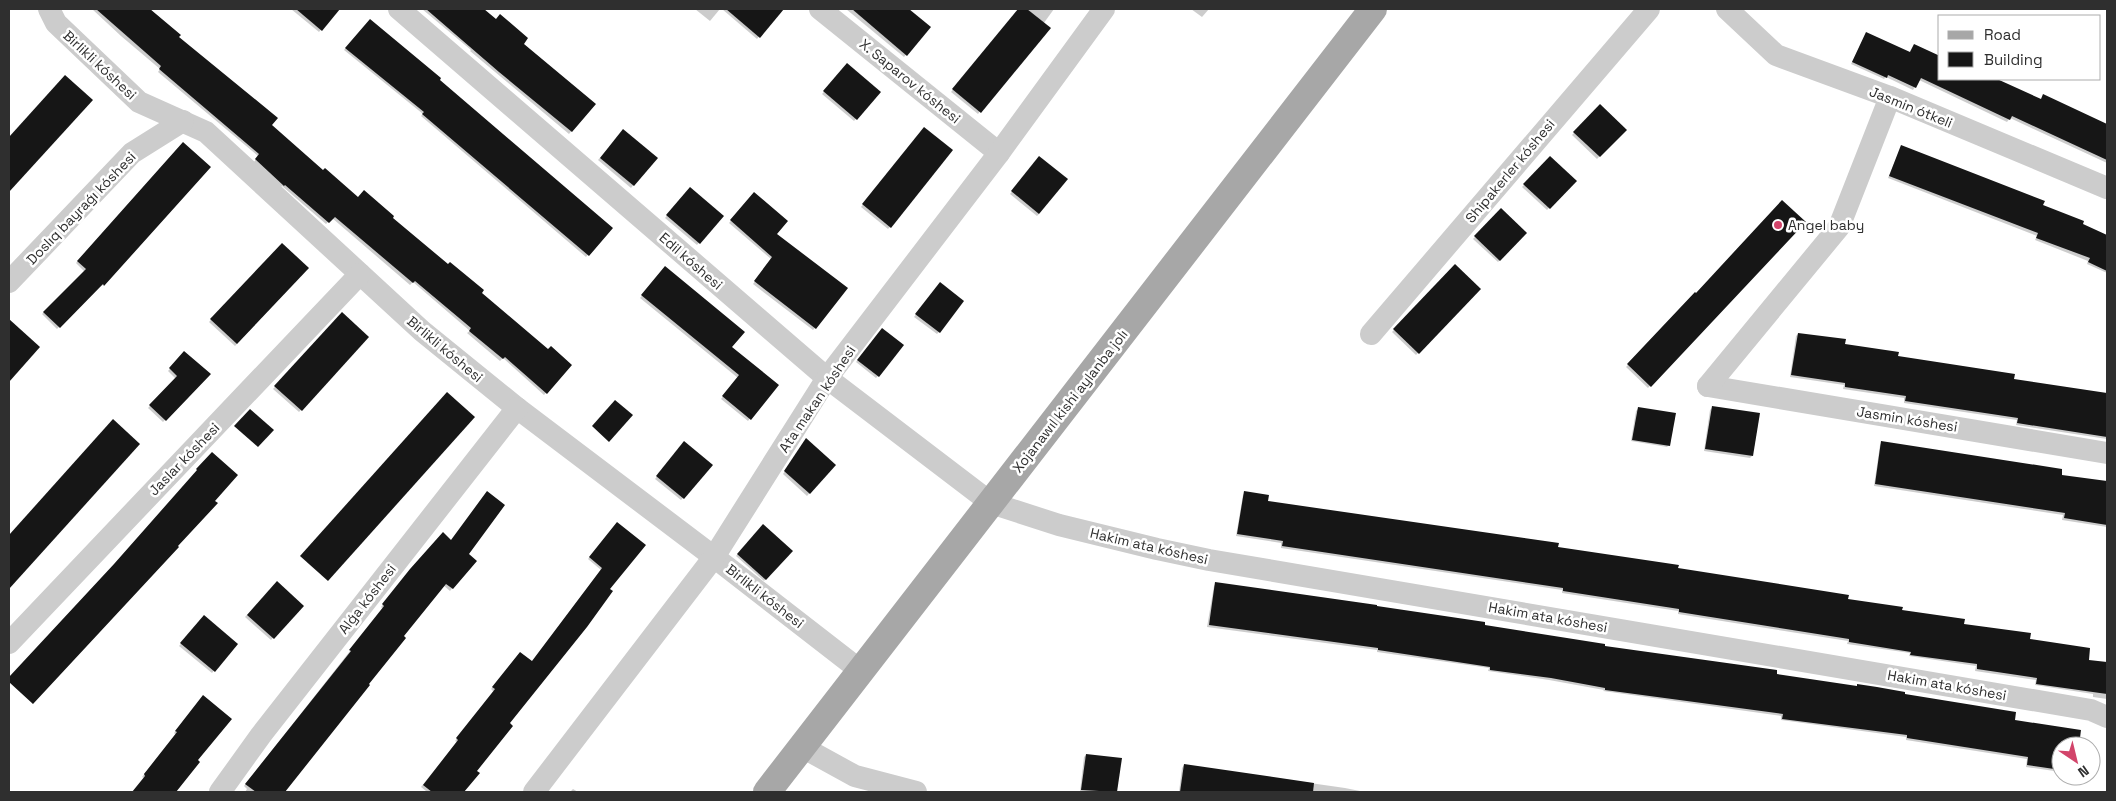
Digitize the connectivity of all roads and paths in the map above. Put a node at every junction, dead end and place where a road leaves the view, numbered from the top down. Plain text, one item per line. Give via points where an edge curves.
1 (49, 9) edge
2 (399, 9) edge
3 (820, 9) edge
4 (1104, 9) edge
5 (1373, 9) edge
6 (1649, 9) edge
7 (1727, 9) edge
8 (1890, 98) junction
9 (182, 121) junction
10 (999, 153) junction
11 (2107, 188) edge
12 (360, 274) junction
13 (9, 282) edge
14 (1371, 334) dead end
15 (827, 378) junction
16 (517, 408) junction
17 (2107, 452) edge
18 (991, 503) junction
19 (714, 557) junction
20 (9, 643) edge
21 (861, 671) junction
22 (2107, 717) edge
23 (802, 747) junction
24 (220, 792) edge
25 (534, 792) edge
26 (767, 792) edge
27 (916, 792) edge

1 - 9 street, Birlikli kóshesi via 56,23 139,102
2 - 15 street, Edil kóshesi
3 - 10 street, X. Saparov kóshesi
4 - 10 street, Ata makan kóshesi
5 - 18 main road, Xojanawıl kishi aylanba jolı
6 - 14 street, Shipakerler kóshesi
7 - 8 street, Jasmin ótkeli via 1776,55
8 - 11 street, Jasmin ótkeli
8 - 17 street, Jasmin kóshesi via 1838,228 1708,386
9 - 12 street, Birlikli kóshesi via 206,132
9 - 13 street, Doslıq bayraǵı kóshesi via 132,153
10 - 15 street, Ata makan kóshesi
12 - 16 street, Birlikli kóshesi via 422,331
12 - 20 street, Jaslar kóshesi
15 - 18 street, Edil kóshesi
15 - 19 street, Ata makan kóshesi
16 - 19 street, Birlikli kóshesi
16 - 24 street, Alǵa kóshesi via 261,734
18 - 21 main road, Xojanawıl kishi aylanba jolı
18 - 22 street, Hakim ata kóshesi via 1059,525 1183,554 2090,710
19 - 21 street, Birlikli kóshesi
19 - 25 street, Ata makan kóshesi
21 - 23 main road, Xojanawıl kishi aylanba jolı
23 - 26 main road, Xojanawıl kishi aylanba jolı
23 - 27 street via 855,776

